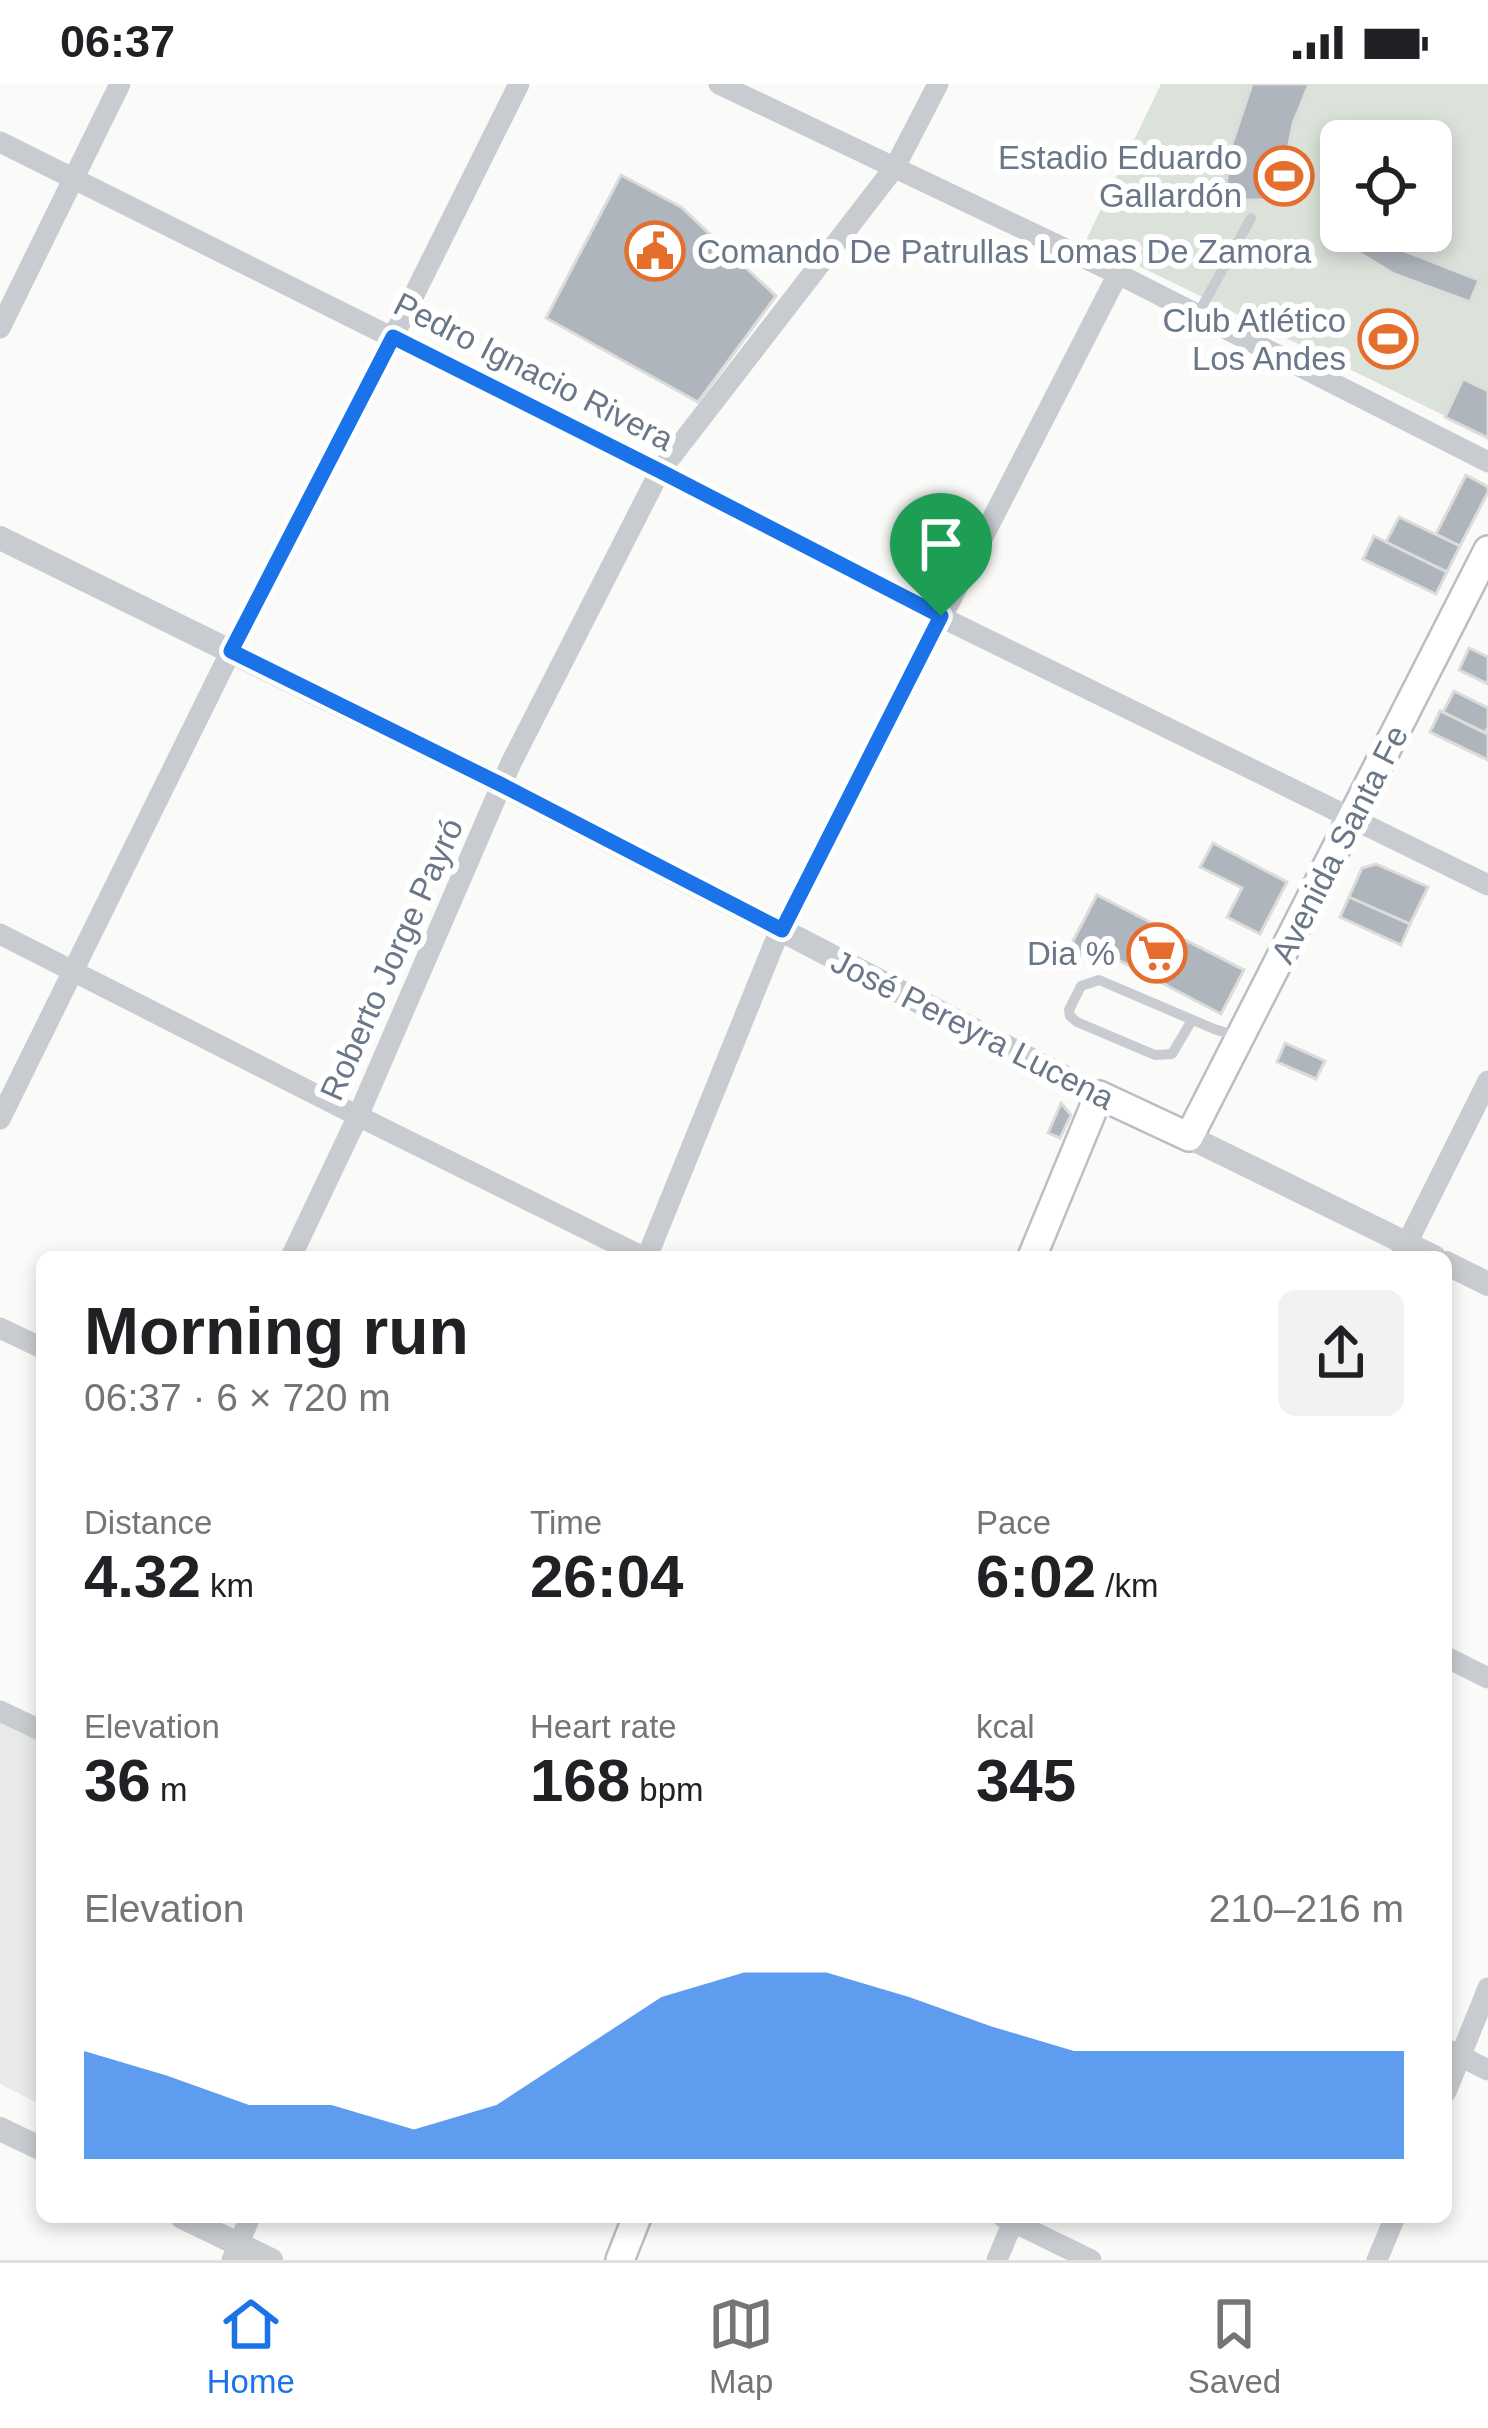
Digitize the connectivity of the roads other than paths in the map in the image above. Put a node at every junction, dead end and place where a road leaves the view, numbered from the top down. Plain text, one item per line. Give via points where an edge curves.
1 (120, 84) edge
2 (519, 84) edge
3 (719, 84) edge
4 (938, 84) edge
5 (0, 142) edge
6 (895, 167) junction
7 (73, 178) junction
8 (1251, 218) dead end
9 (1118, 274) junction
10 (1198, 314) junction
11 (0, 328) edge
12 (393, 337) junction
13 (1488, 462) edge
14 (660, 471) junction
15 (0, 538) edge
16 (1488, 550) edge
17 (941, 616) junction
18 (231, 651) junction
19 (502, 785) junction
20 (1352, 818) junction
21 (1488, 885) edge
22 (782, 930) junction
23 (0, 934) edge
24 (74, 969) junction
25 (1192, 1020) junction
26 (1240, 1036) junction
27 (1488, 1082) edge
28 (1099, 1095) junction
29 (358, 1116) junction
30 (0, 1119) edge
31 (1189, 1137) junction
32 (1403, 1250) edge
33 (294, 1251) edge
34 (633, 1251) edge
35 (648, 1251) edge
36 (1034, 1251) edge
37 (1452, 1266) edge
38 (1488, 1283) edge
39 (0, 1328) edge
40 (36, 1345) edge
41 (1452, 1660) edge
42 (1488, 1678) edge
43 (0, 1711) edge
44 (36, 1728) edge
45 (1488, 1988) edge
46 (1453, 2053) edge
47 (1488, 2070) edge
48 (0, 2129) edge
49 (36, 2147) edge
50 (191, 2223) edge
51 (247, 2223) edge
52 (635, 2223) edge
53 (1008, 2223) edge
54 (1020, 2223) edge
55 (1392, 2223) edge
56 (235, 2252) edge
57 (271, 2260) edge
58 (620, 2260) edge
59 (997, 2260) edge
60 (1091, 2260) edge
61 (1377, 2260) edge

1 - 7 street
2 - 12 street
3 - 6 street
4 - 6 street, Roberto Jorge Payró
5 - 7 street, Pedro Ignacio Rivera
6 - 9 street
6 - 14 street, Roberto Jorge Payró
7 - 11 street
7 - 12 street, Pedro Ignacio Rivera
8 - 10 lane
9 - 10 street
9 - 17 street
10 - 13 street
12 - 14 street, Pedro Ignacio Rivera
12 - 18 street
14 - 17 street, Pedro Ignacio Rivera
14 - 19 street, Roberto Jorge Payró
15 - 18 street, José Pereyra Lucena
16 - 20 main road, Avenida Santa Fe
17 - 20 street, Pedro Ignacio Rivera
17 - 22 street
18 - 19 street, José Pereyra Lucena
18 - 24 street
19 - 22 street, José Pereyra Lucena
19 - 29 street, Roberto Jorge Payró
20 - 21 street, Pedro Ignacio Rivera
20 - 26 main road, Avenida Santa Fe
22 - 28 street, José Pereyra Lucena
22 - 35 street
23 - 24 street
24 - 29 street
24 - 30 street
25 - 25 lane via 1099,980 1081,986 1069,1010 1077,1022 1163,1056
25 - 26 lane
26 - 31 main road, Avenida Santa Fe
27 - 32 street
28 - 31 main road, José Pereyra Lucena
28 - 36 main road
29 - 33 street, Roberto Jorge Payró
29 - 34 street
31 - 32 street, José Pereyra Lucena
37 - 38 street
39 - 40 street
41 - 42 street
43 - 44 street
45 - 46 street
46 - 47 street
48 - 49 street
50 - 56 street
51 - 56 street
52 - 58 main road
53 - 59 street
54 - 60 street
55 - 61 street
56 - 57 street

